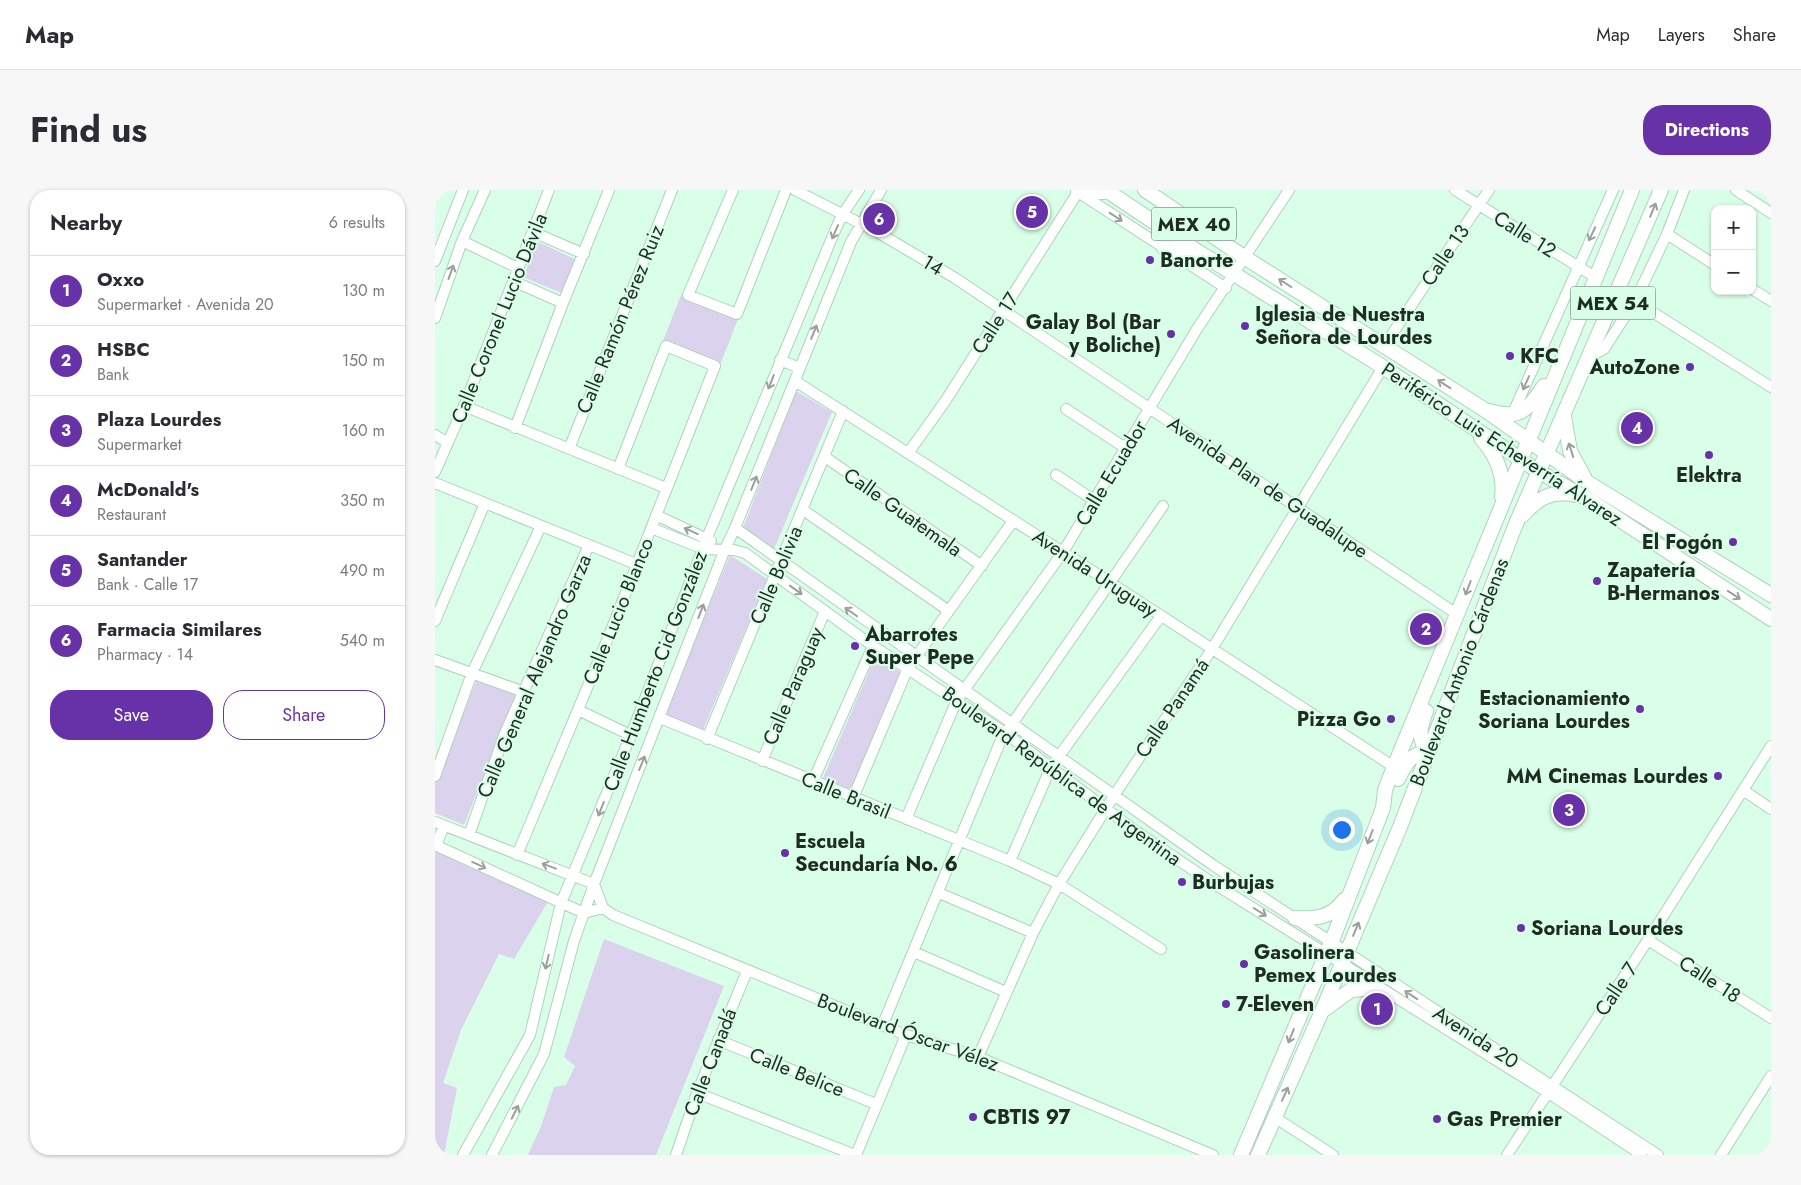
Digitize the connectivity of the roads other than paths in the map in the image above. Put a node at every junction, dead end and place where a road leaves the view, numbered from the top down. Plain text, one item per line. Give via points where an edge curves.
1 (463, 190) edge
2 (485, 190) edge
3 (549, 190) edge
4 (609, 190) edge
5 (672, 190) edge
6 (733, 190) edge
7 (786, 190) edge
8 (795, 190) edge
9 (859, 190) edge
10 (881, 190) edge
11 (1145, 190) edge
12 (1289, 190) edge
13 (1455, 190) edge
14 (1489, 190) edge
15 (1613, 190) edge
16 (1632, 190) edge
17 (1661, 190) edge
18 (1684, 190) edge
19 (1736, 190) edge
20 (1076, 191) edge
21 (1107, 191) edge
22 (1479, 205) junction
23 (1771, 213) edge
24 (842, 215) junction
25 (860, 224) junction
26 (533, 232) junction
27 (1667, 234) junction
28 (462, 242) junction
29 (1164, 248) junction
30 (1197, 252) junction
31 (584, 254) junction
32 (1244, 257) junction
33 (435, 261) edge
34 (1711, 262) edge
35 (1577, 267) junction
36 (518, 268) junction
37 (1234, 274) junction
38 (1595, 277) junction
39 (513, 281) junction
40 (1226, 288) junction
41 (1756, 292) edge
42 (1635, 301) junction
43 (1771, 301) edge
44 (563, 303) junction
45 (1004, 310) junction
46 (435, 318) edge
47 (1384, 346) junction
48 (780, 360) junction
49 (1585, 360) junction
50 (1558, 364) junction
51 (1383, 367) junction
52 (800, 368) junction
53 (795, 381) junction
54 (1771, 387) edge
55 (464, 406) junction
56 (1066, 408) dead end
57 (1150, 408) junction
58 (1485, 410) junction
59 (843, 411) junction
60 (1512, 415) junction
61 (1564, 416) junction
62 (1469, 424) junction
63 (515, 428) junction
64 (435, 435) edge
65 (1527, 442) junction
66 (448, 443) junction
67 (1127, 448) junction
68 (569, 449) junction
69 (909, 452) junction
70 (1547, 455) junction
71 (825, 457) junction
72 (1520, 459) junction
73 (618, 469) junction
74 (1538, 471) junction
75 (435, 472) edge
76 (1056, 475) dead end
77 (1587, 482) junction
78 (435, 483) edge
79 (666, 488) junction
80 (1095, 501) junction
81 (1591, 501) junction
82 (485, 503) junction
83 (1163, 506) dead end
84 (1297, 507) junction
85 (803, 510) junction
86 (1500, 511) junction
87 (656, 515) junction
88 (1013, 521) junction
89 (541, 526) junction
90 (1515, 526) junction
91 (651, 528) junction
92 (735, 528) junction
93 (707, 538) junction
94 (589, 545) junction
95 (703, 549) junction
96 (725, 549) junction
97 (1063, 552) junction
98 (1480, 559) junction
99 (781, 562) junction
100 (636, 564) junction
101 (981, 566) junction
102 (1499, 568) junction
103 (776, 575) junction
104 (1110, 584) junction
105 (1771, 595) edge
106 (825, 611) junction
107 (949, 611) junction
108 (1458, 615) junction
109 (1161, 616) junction
110 (1771, 620) edge
111 (435, 621) edge
112 (873, 646) junction
113 (1212, 649) junction
114 (915, 657) junction
115 (435, 660) edge
116 (1439, 660) junction
117 (908, 668) junction
118 (473, 673) junction
119 (965, 689) junction
120 (524, 692) junction
121 (957, 700) junction
122 (578, 710) junction
123 (660, 718) junction
124 (1012, 723) junction
125 (625, 732) dead end
126 (1005, 733) junction
127 (707, 739) junction
128 (1771, 746) edge
129 (1428, 752) junction
130 (1058, 755) junction
131 (762, 761) junction
132 (1051, 767) junction
133 (1394, 767) junction
134 (435, 776) edge
135 (813, 781) junction
136 (1743, 790) junction
137 (1115, 794) junction
138 (853, 798) junction
139 (1106, 807) junction
140 (1383, 808) junction
141 (1771, 809) edge
142 (905, 819) junction
143 (440, 824) edge
144 (469, 835) junction
145 (960, 841) junction
146 (435, 845) edge
147 (517, 854) junction
148 (1010, 861) junction
149 (1213, 864) junction
150 (574, 876) junction
151 (1205, 878) junction
152 (594, 884) junction
153 (1059, 884) junction
154 (939, 892) junction
155 (1349, 894) junction
156 (561, 903) junction
157 (603, 908) junction
158 (584, 914) junction
159 (1295, 918) junction
160 (1033, 933) junction
161 (1648, 940) junction
162 (1331, 941) junction
163 (1161, 949) dead end
164 (914, 952) junction
165 (1347, 952) junction
166 (1325, 955) junction
167 (1341, 965) junction
168 (747, 971) junction
169 (1378, 988) junction
170 (1006, 992) junction
171 (1322, 1011) junction
172 (1771, 1018) edge
173 (883, 1024) junction
174 (905, 1035) junction
175 (718, 1040) junction
176 (978, 1057) junction
177 (1771, 1076) edge
178 (1549, 1089) junction
179 (697, 1093) junction
180 (876, 1104) junction
181 (1274, 1117) junction
182 (678, 1154) edge
183 (463, 1155) edge
184 (492, 1155) edge
185 (856, 1155) edge
186 (1213, 1155) edge
187 (1241, 1155) edge
188 (1258, 1155) edge
189 (1333, 1155) edge
190 (1507, 1155) edge
191 (1642, 1155) edge
192 (1658, 1155) edge
193 (1721, 1155) edge

1 - 33 street
2 - 28 street
3 - 26 street, Calle Coronel Lucio Dávila
4 - 31 street
5 - 68 street, Calle Ramón Pérez Ruiz
6 - 7 street via 688,295 737,314
8 - 24 street, 14
9 - 24 street, Calle Humberto Cid González
10 - 25 street, Calle Humberto Cid González
11 - 32 main road, Periférico Luis Echeverría Álvarez / MEX 40
12 - 32 street, Calle Ecuador
13 - 22 street, Calle 12
14 - 22 street, Calle 13
15 -> 35 street
16 - 38 main road, Boulevard Antonio Cárdenas / MEX 54
49 -> 17 main road, Boulevard Antonio Cárdenas / MEX 54 via 1613,304
18 - 27 street
19 - 23 street
20 - 21 main road
20 -> 29 street
20 - 45 street, Calle 17
21 - 30 main road, Periférico Luis Echeverría Álvarez / MEX 40
22 - 35 street, Calle 12
22 - 47 street, Calle 13
24 - 25 street, 14
24 -> 48 street, Calle Humberto Cid González
25 - 45 street, 14
52 -> 25 street, Calle Humberto Cid González
26 - 31 street
26 - 36 street, Calle Coronel Lucio Dávila
27 - 34 street
27 - 42 street
28 - 36 street
46 -> 28 street
29 - 30 main road
29 - 40 street
30 - 37 main road, Periférico Luis Echeverría Álvarez / MEX 40
31 - 44 street
32 - 37 street, Calle Ecuador
47 -> 32 main road, Periférico Luis Echeverría Álvarez / MEX 40
35 - 38 street, Calle 12
35 -> 60 street
36 - 39 street, Calle Coronel Lucio Dávila
37 - 40 street, Calle Ecuador
37 - 51 main road, Periférico Luis Echeverría Álvarez / MEX 40
38 - 50 main road, Boulevard Antonio Cárdenas / MEX 54
39 - 44 street
39 - 55 street, Calle Coronel Lucio Dávila
40 - 57 street, Calle Ecuador via 1197,329
41 - 43 street
42 - 49 street via 1604,349
42 - 54 street
44 - 63 street
45 - 57 street, Avenida Plan de Guadalupe
45 - 69 street, Calle 17
58 -> 47 main road, Periférico Luis Echeverría Álvarez / MEX 40
48 - 52 street
48 -> 93 street, Calle Humberto Cid González
49 - 61 main road, Boulevard Antonio Cárdenas / MEX 54
50 - 60 main road via 1530,406
50 - 65 main road, Boulevard Antonio Cárdenas / MEX 54
51 - 62 main road, Periférico Luis Echeverría Álvarez / MEX 40
51 - 84 street, Calle Panamá
52 - 53 street, Calle Humberto Cid González
53 - 59 street, Avenida Uruguay
92 -> 53 street, Calle Humberto Cid González
55 - 63 street
55 - 66 street, Calle Coronel Lucio Dávila
56 - 67 street
57 - 67 street, Calle Ecuador
57 - 84 street, Avenida Plan de Guadalupe
58 - 60 main road
58 - 65 main road, Periférico Luis Echeverría Álvarez / MEX 40
59 - 69 street, Avenida Uruguay
59 - 71 street, Calle Bolivia
61 - 70 main road, Boulevard Antonio Cárdenas / MEX 54
77 -> 61 main road via 1570,451
62 - 72 main road, Periférico Luis Echeverría Álvarez / MEX 40
62 - 86 main road via 1499,465 1502,479
63 - 68 street
64 - 66 street
65 - 70 main road, Periférico Luis Echeverría Álvarez
65 - 72 main road, Boulevard Antonio Cárdenas / MEX 54
66 - 75 street, Calle Coronel Lucio Dávila
67 - 80 street, Calle Ecuador
68 - 73 street
69 - 88 street, Avenida Uruguay
70 - 74 main road, Boulevard Antonio Cárdenas / MEX 54
70 - 77 main road, Periférico Luis Echeverría Álvarez
71 - 85 street, Calle Bolivia
71 - 101 street, Calle Guatemala
72 - 74 main road, Periférico Luis Echeverría Álvarez
72 - 86 main road, Boulevard Antonio Cárdenas / MEX 54
73 - 79 street
73 - 79 street, Calle Lucio Blanco via 666,346 715,366
74 - 81 main road, Periférico Luis Echeverría Álvarez
74 - 90 main road, Boulevard Antonio Cárdenas / MEX 54
76 - 80 street
77 - 105 main road, Periférico Luis Echeverría Álvarez
78 - 82 street
79 - 87 street, Calle Lucio Blanco
80 - 97 street, Calle Ecuador
81 - 90 main road via 1562,493 1551,494 1540,498
81 -> 110 main road, Periférico Luis Echeverría Álvarez
82 - 89 street
82 - 111 street
83 - 104 street
84 - 108 street, Avenida Plan de Guadalupe
84 - 113 street, Calle Panamá
85 - 99 street, Calle Bolivia
85 - 107 street
86 - 98 main road, Boulevard Antonio Cárdenas / MEX 54
87 - 91 street, Calle Lucio Blanco
93 -> 87 street
88 - 97 street, Avenida Uruguay
88 - 101 street
89 - 94 street
89 - 118 street
90 - 102 main road, Boulevard Antonio Cárdenas / MEX 54
91 - 95 street
91 - 100 street, Calle Lucio Blanco
92 - 96 street, Calle Humberto Cid González
92 - 99 street, Boulevard República de Argentina
93 - 95 street, Calle Humberto Cid González
93 - 96 street
94 - 100 street
94 - 120 street, Calle General Alejandro Garza
95 - 96 street
95 -> 150 street, Calle Humberto Cid González
96 - 103 street, Boulevard República de Argentina via 745,553
123 -> 96 street, Calle Humberto Cid González
97 - 104 street, Avenida Uruguay
97 - 119 street, Calle Ecuador
98 - 102 main road
98 -> 108 main road, Boulevard Antonio Cárdenas / MEX 54
99 - 103 street, Calle Bolivia
114 -> 99 street, Boulevard República de Argentina
100 - 122 street, Calle Lucio Blanco
101 - 107 street
102 - 129 main road, Boulevard Antonio Cárdenas / MEX 54
103 -> 106 street, Boulevard República de Argentina
103 - 127 street, Calle Bolivia
104 - 109 street, Avenida Uruguay
104 - 124 street
106 - 112 street, Boulevard República de Argentina
106 - 131 street, Calle Paraguay
107 - 114 street
108 - 116 main road, Boulevard Antonio Cárdenas / MEX 54
109 - 113 street, Avenida Uruguay
109 - 130 street
112 - 117 street, Boulevard República de Argentina
112 - 135 street
113 - 133 street, Avenida Uruguay
113 - 137 street, Calle Panamá
114 - 117 street
114 - 119 street, Boulevard República de Argentina
115 - 118 street
116 - 129 main road via 1439,681 1419,731
116 - 133 main road, Boulevard Antonio Cárdenas / MEX 54
117 - 121 street, Boulevard República de Argentina
117 - 138 street
118 - 120 street
118 - 134 street
119 - 121 street, Calle Ecuador
119 - 124 street, Boulevard República de Argentina
120 - 144 street, Calle General Alejandro Garza via 505,733
121 - 126 street, Boulevard República de Argentina
121 - 142 street, Calle Ecuador
122 - 125 street
122 - 147 street, Calle Lucio Blanco
123 - 127 street, Calle Brasil
152 -> 123 street, Calle Humberto Cid González
124 - 126 street
124 - 130 street, Boulevard República de Argentina
126 - 132 street, Boulevard República de Argentina
126 - 145 street
127 - 131 street, Calle Brasil
128 - 136 street, Calle 7
129 - 140 main road via 1419,753 1407,761
165 -> 129 main road, Boulevard Antonio Cárdenas / MEX 54
130 - 132 street
130 - 137 street, Boulevard República de Argentina
131 - 135 street, Calle Brasil
132 - 139 street, Boulevard República de Argentina
132 - 148 street
133 - 140 main road, Boulevard Antonio Cárdenas / MEX 54 via 1385,790
135 - 138 street, Calle Brasil
136 - 141 street
136 - 161 street, Calle 7
137 - 139 street, Calle Panamá
137 - 149 street, Boulevard República de Argentina
138 - 142 street, Calle Brasil
139 - 151 street, Boulevard República de Argentina
139 - 153 street, Calle Panamá
140 -> 155 main road, Boulevard Antonio Cárdenas / MEX 54
142 - 145 street, Calle Brasil
143 - 144 street
143 - 146 street
144 - 147 street
145 - 148 street, Calle Brasil
145 - 154 street
146 -> 156 street
150 -> 147 street
148 - 153 street, Calle Brasil
149 - 151 street
149 - 159 street, Boulevard República de Argentina
150 - 152 street
150 - 156 street, Calle Humberto Cid González
151 -> 166 street, Boulevard República de Argentina
152 - 157 street
152 - 158 street, Calle Humberto Cid González
153 - 160 street, Calle Panamá
153 - 163 street, Calle Brasil
154 - 160 street
154 - 164 street
155 - 159 main road via 1332,913
155 - 162 main road, Boulevard Antonio Cárdenas / MEX 54
156 - 158 street
156 -> 183 street, Calle Humberto Cid González via 529,1035
157 - 158 street
157 - 168 street, Boulevard Óscar Vélez
184 -> 158 street, Calle Humberto Cid González via 544,1054
159 - 162 street, Avenida 20
160 - 170 street, Calle Panamá
161 - 172 street, Calle 18
161 - 178 street, Calle 7
162 - 165 street, Avenida 20
162 - 166 main road, Boulevard Antonio Cárdenas / MEX 54
164 - 170 street
164 - 173 street
165 - 167 main road, Boulevard Antonio Cárdenas / MEX 54
178 -> 165 street, Avenida 20
166 - 167 street, Avenida 20
166 -> 187 main road, Boulevard Antonio Cárdenas / MEX 54
167 - 169 street, Avenida 20
167 - 171 main road, Boulevard Antonio Cárdenas / MEX 54
168 - 173 street, Boulevard Óscar Vélez
168 - 175 street, Calle Canadá
169 - 171 main road via 1351,990
169 - 178 street, Avenida 20
170 - 176 street, Calle Panamá
181 -> 171 main road, Boulevard Antonio Cárdenas / MEX 54
173 - 174 street, Boulevard Óscar Vélez
174 - 176 street, Boulevard Óscar Vélez
174 - 180 street
175 - 179 street, Calle Canadá
175 - 180 street, Calle Belice
176 - 186 street, Boulevard Óscar Vélez
177 - 193 street
178 - 190 street, Calle 7
178 - 191 street, Avenida 20
178 - 192 street, Avenida 20
179 - 182 street, Calle Canadá
179 - 185 street
180 - 185 street
181 - 188 main road, Boulevard Antonio Cárdenas / MEX 54
181 - 189 street

